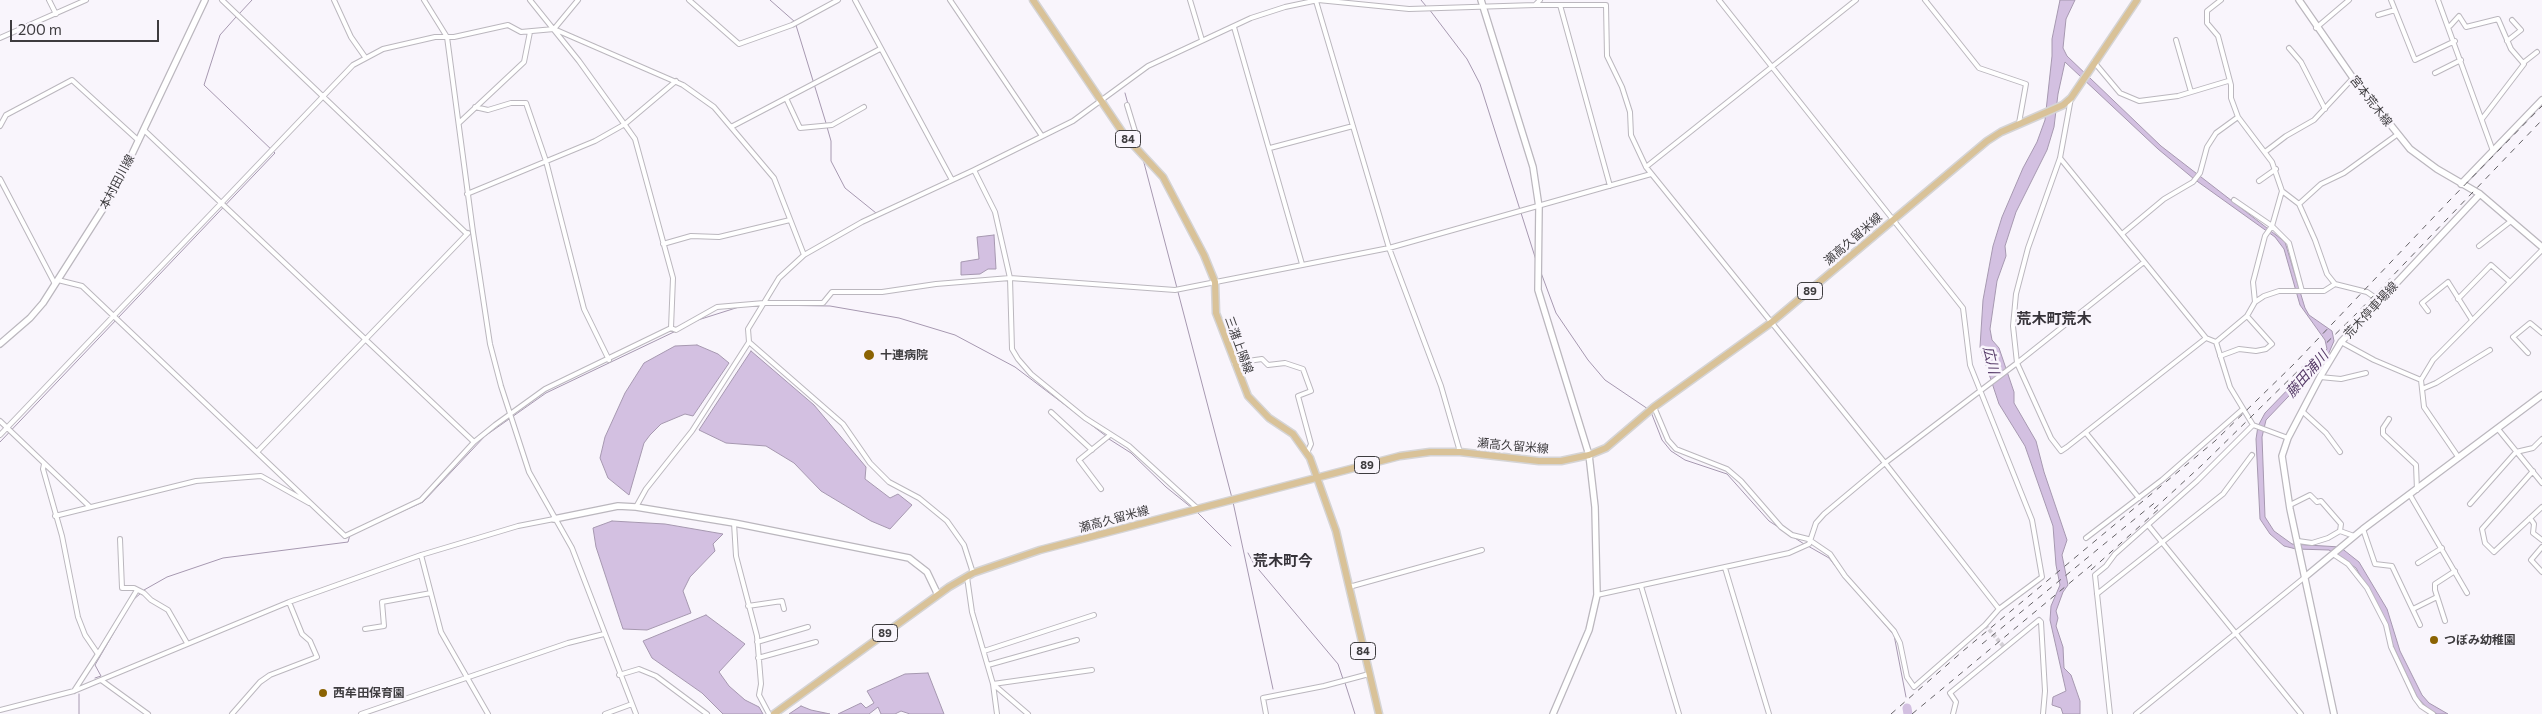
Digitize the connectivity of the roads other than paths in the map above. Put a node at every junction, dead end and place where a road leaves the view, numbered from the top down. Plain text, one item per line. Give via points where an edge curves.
1 (49, 0) edge
2 (86, 0) edge
3 (204, 0) edge
4 (222, 0) edge
5 (334, 0) edge
6 (424, 0) edge
7 (530, 0) edge
8 (578, 0) edge
9 (689, 0) edge
10 (838, 0) edge
11 (855, 0) edge
12 (950, 0) edge
13 (1033, 0) edge
14 (1190, 0) edge
15 (1540, 0) edge
16 (1719, 0) edge
17 (1856, 0) edge
18 (1925, 0) edge
19 (2137, 0) edge
20 (2221, 0) edge
21 (2299, 0) edge
22 (2350, 0) edge
23 (2391, 0) edge
24 (2438, 0) edge
25 (1316, 1) edge
26 (1483, 3) edge
27 (1535, 4) junction
28 (1560, 5) junction
29 (2395, 10) junction
30 (56, 14) junction
31 (2378, 15) dead end
32 (2512, 20) dead end
33 (2450, 26) junction
34 (1234, 27) junction
35 (2316, 28) junction
36 (554, 29) junction
37 (530, 32) junction
38 (447, 37) junction
39 (0, 38) edge
40 (1202, 40) junction
41 (2176, 40) dead end
42 (2455, 41) junction
43 (2507, 42) junction
44 (2289, 48) dead end
45 (880, 49) junction
46 (2537, 52) dead end
47 (366, 57) junction
48 (2461, 60) junction
49 (2094, 62) junction
50 (2524, 64) junction
51 (1772, 66) junction
52 (2435, 73) dead end
53 (2353, 78) junction
54 (676, 81) junction
55 (2228, 81) junction
56 (2190, 92) junction
57 (322, 96) junction
58 (786, 98) junction
59 (2071, 98) junction
60 (2542, 100) edge
61 (1103, 101) junction
62 (1127, 105) dead end
63 (475, 107) junction
64 (864, 107) dead end
65 (2325, 109) junction
66 (2238, 117) junction
67 (2482, 119) junction
68 (460, 122) junction
69 (2023, 122) junction
70 (625, 124) junction
71 (0, 126) edge
72 (1353, 126) junction
73 (731, 127) junction
74 (144, 130) junction
75 (2398, 134) junction
76 (1042, 136) junction
77 (139, 141) junction
78 (1270, 148) junction
79 (1137, 149) junction
80 (2493, 151) junction
81 (2265, 152) junction
82 (2060, 158) junction
83 (546, 161) junction
84 (1646, 167) junction
85 (2276, 169) junction
86 (974, 170) junction
87 (1651, 174) junction
88 (0, 180) edge
89 (952, 180) junction
90 (2259, 181) dead end
91 (2461, 184) junction
92 (1610, 186) junction
93 (2282, 191) junction
94 (467, 194) junction
95 (2480, 194) junction
96 (2234, 200) dead end
97 (222, 204) junction
98 (2299, 204) junction
99 (1539, 207) junction
100 (1894, 218) junction
101 (790, 220) junction
102 (2511, 221) junction
103 (2272, 226) junction
104 (473, 232) junction
105 (466, 233) junction
106 (2122, 234) junction
107 (663, 244) junction
108 (2479, 246) dead end
109 (1389, 248) junction
110 (2542, 249) edge
111 (804, 254) junction
112 (2144, 262) junction
113 (1302, 264) junction
114 (1010, 278) junction
115 (56, 282) junction
116 (1215, 282) junction
117 (2510, 282) junction
118 (2335, 284) junction
119 (2302, 290) junction
120 (2458, 299) junction
121 (2380, 301) junction
122 (2255, 302) junction
123 (764, 303) junction
124 (2428, 311) dead end
125 (114, 316) junction
126 (2247, 316) junction
127 (2472, 320) junction
128 (1772, 322) junction
129 (671, 328) junction
130 (2542, 333) edge
131 (2206, 338) junction
132 (365, 340) junction
133 (750, 342) junction
134 (2216, 342) junction
135 (2341, 342) junction
136 (0, 344) edge
137 (2490, 350) dead end
138 (2528, 353) dead end
139 (2220, 356) junction
140 (609, 360) junction
141 (1234, 363) junction
142 (2015, 364) junction
143 (2366, 373) dead end
144 (2320, 377) junction
145 (2421, 380) junction
146 (2422, 389) junction
147 (1980, 391) junction
148 (2542, 394) edge
149 (1654, 407) junction
150 (2243, 410) junction
151 (2302, 411) junction
152 (1051, 412) dead end
153 (510, 415) junction
154 (2389, 419) dead end
155 (0, 421) edge
156 (2254, 426) junction
157 (7, 428) junction
158 (2498, 429) junction
159 (2086, 433) junction
160 (0, 435) edge
161 (1110, 435) junction
162 (2288, 438) junction
163 (2542, 439) edge
164 (474, 442) junction
165 (1092, 450) junction
166 (258, 452) junction
167 (1460, 452) junction
168 (2340, 452) dead end
169 (2516, 452) junction
170 (1307, 453) junction
171 (1589, 455) junction
172 (2252, 455) dead end
173 (2459, 458) junction
174 (1885, 463) junction
175 (44, 464) junction
176 (2532, 471) junction
177 (1318, 478) junction
178 (2542, 483) edge
179 (1101, 489) dead end
180 (2417, 491) junction
181 (2410, 495) junction
182 (2139, 498) junction
183 (2470, 504) dead end
184 (2290, 505) junction
185 (316, 506) junction
186 (636, 506) junction
187 (2542, 506) edge
188 (90, 507) junction
189 (1198, 509) junction
190 (55, 516) junction
191 (2530, 518) junction
192 (554, 519) junction
193 (734, 523) junction
194 (2148, 525) junction
195 (2363, 529) junction
196 (2340, 532) junction
197 (2356, 536) junction
198 (2086, 538) dead end
199 (120, 539) dead end
200 (2542, 540) edge
201 (1810, 541) junction
202 (2298, 541) junction
203 (2162, 542) junction
204 (2542, 547) edge
205 (2442, 548) junction
206 (1482, 550) dead end
207 (2333, 554) junction
208 (421, 555) junction
209 (2418, 563) dead end
210 (1725, 568) junction
211 (2455, 571) junction
212 (2542, 572) edge
213 (973, 573) junction
214 (966, 577) junction
215 (2305, 577) junction
216 (1641, 586) junction
217 (1349, 587) junction
218 (137, 590) junction
219 (431, 593) junction
220 (2468, 593) dead end
221 (2097, 594) junction
222 (938, 595) junction
223 (1597, 595) junction
224 (2437, 597) junction
225 (290, 602) junction
226 (748, 606) junction
227 (784, 609) dead end
228 (1999, 609) junction
229 (2414, 609) junction
230 (1094, 616) dead end
231 (2445, 621) dead end
232 (2420, 625) dead end
233 (808, 626) dead end
234 (365, 629) dead end
235 (2235, 633) junction
236 (604, 634) junction
237 (1077, 640) dead end
238 (757, 642) junction
239 (816, 642) dead end
240 (187, 643) junction
241 (984, 651) junction
242 (98, 654) junction
243 (758, 658) junction
244 (988, 665) junction
245 (1092, 670) dead end
246 (1368, 674) junction
247 (619, 675) junction
248 (468, 679) junction
249 (101, 680) junction
250 (993, 684) junction
251 (74, 691) junction
252 (632, 704) junction
253 (0, 710) edge
254 (148, 714) edge
255 (232, 714) edge
256 (361, 714) edge
257 (488, 714) edge
258 (605, 714) edge
259 (636, 714) edge
260 (707, 714) edge
261 (769, 714) edge
262 (774, 714) edge
263 (997, 714) edge
264 (1028, 714) edge
265 (1266, 714) edge
266 (1378, 714) edge
267 (1553, 714) edge
268 (1679, 714) edge
269 (1769, 714) edge
270 (1953, 714) edge
271 (2043, 714) edge
272 (2110, 714) edge
273 (2136, 714) edge
274 (2301, 714) edge
275 (2334, 714) edge
276 (2433, 714) edge

1 - 30 street
2 - 30 street
3 - 74 street, 本村田川線
4 - 57 street
5 - 47 street via 351,37
6 - 38 street
7 - 36 street
8 - 36 street
9 - 10 street via 738,44 792,25
11 - 45 street
12 - 76 street
13 - 61 main road, 三潴上陽線 / 84
14 - 40 street
15 - 27 street
16 - 51 street
17 - 51 street
18 - 69 street via 1980,68 2026,84
19 - 49 main road, 瀬高久留米線 / 89
20 - 55 street via 2207,11 2206,17 2218,36
21 - 35 street, 宮本荒木線
22 - 35 street
23 - 29 street
24 - 33 street
25 - 26 street via 1409,9
25 - 34 street via 1285,7
25 - 72 street
26 - 27 street
26 - 99 street via 1526,137
27 - 28 street
28 - 84 street via 1606,5 1607,56 1622,87 1630,112 1631,135
28 - 92 street
29 - 31 street
29 - 42 street via 2415,60
30 - 39 street
32 - 43 street via 2521,30
33 - 42 street
33 - 43 street via 2459,16 2466,27 2498,19
34 - 40 street
34 - 78 street
35 - 53 street, 宮本荒木線
36 - 37 street
36 - 54 street
36 - 70 street
37 - 38 street via 515,30 508,25
37 - 63 street via 524,62
38 - 47 street via 383,49
38 - 68 street
40 - 61 street via 1148,66
41 - 56 street
42 - 48 street
43 - 50 street
44 - 65 street via 2301,62
45 - 58 street
45 - 89 street
46 - 50 street
47 - 57 street via 353,65
48 - 52 street
48 - 67 street
49 - 56 street via 2120,93 2133,100 2151,100
49 - 59 main road, 瀬高久留米線 / 89
50 - 67 street
51 - 84 street
51 - 100 street
53 - 65 street
53 - 75 street, 宮本荒木線
54 - 70 street
54 - 73 street via 714,107
55 - 56 street
55 - 66 street
57 - 97 street
57 - 105 street
58 - 64 street via 800,128 832,125
58 - 73 street
59 - 69 main road, 瀬高久留米線 / 89 via 2063,105
59 - 82 street
60 - 80 street
61 - 76 street
61 - 79 main road, 三潴上陽線 / 84
62 - 79 street via 1138,141
63 - 68 street
63 - 83 street via 488,110 511,103 526,103
65 - 81 street via 2314,120
66 - 81 street
66 - 106 street via 2216,133 2207,147 2200,173 2193,182 2164,199
67 - 80 street
68 - 94 street
69 - 100 main road, 瀬高久留米線 / 89 via 1987,140
70 - 83 street via 595,141
70 - 107 street via 635,139
71 - 77 street via 6,116 72,80
72 - 78 street
72 - 109 street
73 - 101 street via 774,178
74 - 77 street, 本村田川線
74 - 97 street
75 - 91 street, 宮本荒木線 via 2420,158
75 - 98 street via 2344,173 2321,184
76 - 86 street
77 - 115 street, 本村田川線 via 115,190
78 - 113 street
79 - 116 main road, 三潴上陽線 / 84 via 1163,177
80 - 91 street
81 - 85 street
82 - 106 street
82 - 142 street via 2028,248 2016,294 2013,326
83 - 94 street
83 - 140 street via 584,309
84 - 87 street
85 - 90 street
85 - 93 street
86 - 89 street
86 - 114 street via 995,212
87 - 92 street
87 - 128 street
88 - 115 street
89 - 111 street via 862,222
91 - 95 street
92 - 99 street
93 - 98 street
93 - 103 street
94 - 104 street
95 - 102 street
95 - 121 street, 荒木停車場線
96 - 103 street
97 - 125 street
97 - 132 street
98 - 118 street via 2327,274
99 - 109 street
99 - 171 street via 1538,290
100 - 128 main road, 瀬高久留米線 / 89
100 - 147 street via 1964,308 1970,366
101 - 107 street via 719,237 691,236
101 - 111 street
102 - 108 street
102 - 110 street
103 - 119 street via 2288,243
103 - 122 street via 2265,236 2253,282
104 - 105 street
104 - 153 street via 490,344
105 - 132 street
106 - 112 street
107 - 129 street via 673,278
109 - 113 street
109 - 167 street via 1441,386
110 - 117 street
111 - 123 street via 779,278
112 - 131 street
112 - 142 street
113 - 116 street
114 - 116 street via 1175,290
114 - 123 street via 882,292 832,292 823,303
114 - 161 street via 1012,349 1018,359 1031,374
115 - 125 street via 82,286
115 - 136 street, 本村田川線 via 30,318
116 - 141 main road, 三潴上陽線 / 84 via 1216,313
117 - 120 street via 2491,265
117 - 127 street
118 - 119 street via 2324,291
118 - 121 street via 2366,292
119 - 122 street via 2279,291
120 - 124 street via 2448,282 2422,303
120 - 127 street
121 - 135 street, 荒木停車場線
122 - 126 street
123 - 129 street via 717,307 676,330
123 - 133 street via 748,329
125 - 157 street
125 - 166 street
126 - 134 street
126 - 139 street via 2272,344 2266,350 2239,349
127 - 145 street via 2433,360
128 - 149 main road, 瀬高久留米線 / 89
128 - 174 street
129 - 140 street
130 - 138 street via 2530,323 2513,337
131 - 134 street
131 - 159 street
132 - 164 street
132 - 166 street
133 - 186 street via 692,431
133 - 213 street via 843,424 870,463 890,482 919,498 947,521 964,545
134 - 139 street
135 - 144 street, 荒木停車場線
135 - 145 street
137 - 146 street
139 - 150 street via 2230,387
140 - 153 street via 545,390
141 - 170 main road, 三潴上陽線 / 84 via 1244,389 1255,405 1293,434
141 - 170 street via 1262,359 1268,366 1285,363 1303,370 1311,391 1298,396 1311,444
142 - 147 street
142 - 159 street via 2050,438 2061,451
143 - 144 street via 2341,379
144 - 151 street, 荒木停車場線
145 - 146 street
146 - 173 street via 2424,407
147 - 174 street
147 - 228 street via 2032,520 2042,577
148 - 158 street
149 - 171 main road, 瀬高久留米線 / 89 via 1606,448
149 - 201 street via 1668,440 1676,448 1727,469 1781,527
150 - 156 street
150 - 182 street
151 - 162 street, 荒木停車場線
151 - 168 street via 2326,433
152 - 165 street
153 - 164 street
153 - 192 street via 529,472
154 - 180 street via 2383,434 2416,465
155 - 157 street
156 - 162 street
156 - 194 street
157 - 160 street
157 - 175 street
158 - 169 street
158 - 173 street
159 - 182 street
161 - 165 street
161 - 189 street via 1129,446
162 - 184 street, 荒木停車場線 via 2282,466
163 - 169 street via 2533,448
164 - 185 street via 421,500 345,536
165 - 179 street via 1079,460
166 - 185 street
167 - 171 main road, 瀬高久留米線 / 89 via 1539,461 1561,461
167 - 177 main road, 瀬高久留米線 / 89 via 1400,456
169 - 176 street
169 - 183 street
170 - 177 main road, 三潴上陽線 / 84
171 - 223 street via 1597,532
172 - 203 street via 2223,494
173 - 180 street
174 - 201 street via 1824,514 1816,523
174 - 228 street
175 - 188 street
175 - 190 street
176 - 178 street
176 - 191 street via 2482,529 2485,544 2494,552
177 - 189 main road, 瀬高久留米線 / 89
177 - 217 main road, 三潴上陽線 / 84 via 1336,530
180 - 181 street
181 - 195 street
181 - 205 street
182 - 198 street
184 - 196 street via 2310,495 2317,502 2322,501 2341,524
184 - 202 street, 荒木停車場線
185 - 188 street via 261,476 196,481
186 - 192 street via 618,506
186 - 193 street
187 - 191 street
188 - 190 street
189 - 213 main road, 瀬高久留米線 / 89 via 1040,550
190 - 242 street via 78,617
191 - 200 street via 2534,524 2533,533
192 - 208 street via 518,526
192 - 236 street via 572,548
193 - 222 street via 909,558 927,572
193 - 226 street via 736,556
194 - 203 street
194 - 221 street via 2095,575
195 - 197 street
195 - 229 street via 2375,564 2392,566
196 - 197 street
196 - 202 street via 2312,543
197 - 207 street
199 - 218 street via 122,588
201 - 210 street via 1789,553
201 - 228 street via 1830,554 1845,576 1894,631 1900,643 1907,678 1914,687
202 - 215 street, 荒木停車場線
203 - 221 street
203 - 235 street
204 - 212 street via 2531,560
205 - 209 street
205 - 211 street
206 - 217 street
207 - 215 street
207 - 276 street via 2353,568 2367,588 2386,625 2391,647 2415,698
208 - 219 street
208 - 225 street
210 - 216 street
210 - 269 street
211 - 220 street
211 - 224 street via 2435,584
213 - 214 main road, 瀬高久留米線 / 89
214 - 222 main road, 瀬高久留米線 / 89
214 - 241 street
215 - 235 street
215 - 275 street, 荒木停車場線
216 - 223 street
216 - 268 street
217 - 246 main road, 三潴上陽線 / 84
218 - 240 street via 171,614
218 - 242 street
219 - 234 street via 382,602 384,626
219 - 248 street via 440,632
221 - 272 street
222 - 262 main road, 瀬高久留米線 / 89
223 - 267 street via 1589,630
224 - 229 street
224 - 231 street
225 - 240 street
225 - 255 street via 302,634 310,641 317,657 270,675
226 - 227 street via 782,601
226 - 238 street
229 - 232 street
230 - 241 street
233 - 238 street
235 - 273 street
235 - 274 street
236 - 247 street
236 - 248 street via 568,643
237 - 244 street
238 - 243 street
239 - 243 street
240 - 249 street
241 - 244 street
242 - 251 street
243 - 261 street via 759,695
244 - 250 street
245 - 250 street
246 - 265 street via 1263,698
246 - 266 main road, 三潴上陽線 / 84
247 - 252 street
247 - 260 street via 639,669 656,676
248 - 256 street
248 - 257 street
249 - 251 street
249 - 254 street
250 - 263 street
250 - 264 street
251 - 253 street
252 - 258 street
252 - 259 street
270 - 271 street via 1956,702 1950,693 2039,620 2045,691

